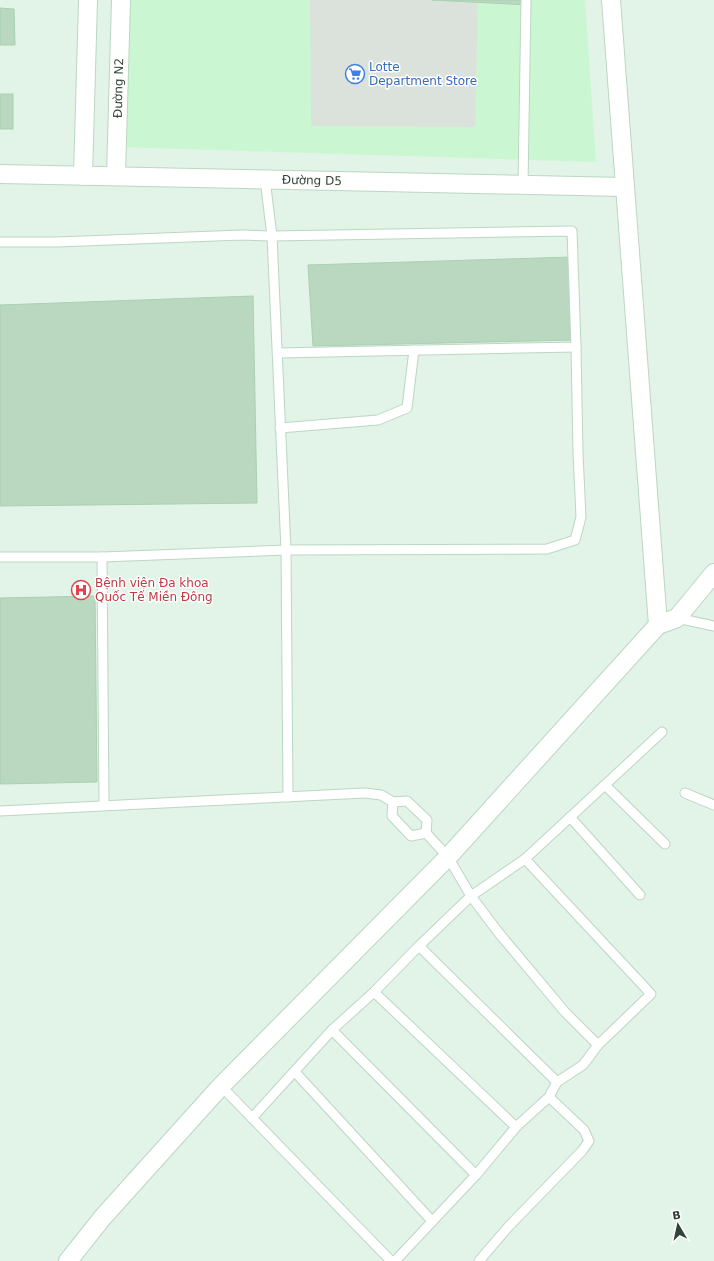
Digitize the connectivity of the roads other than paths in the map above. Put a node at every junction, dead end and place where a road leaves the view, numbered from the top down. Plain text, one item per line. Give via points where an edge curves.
1 (88, 0) edge
2 (121, 0) edge
3 (526, 0) edge
4 (611, 0) edge
5 (0, 174) edge
6 (83, 176) junction
7 (116, 176) junction
8 (265, 179) junction
9 (523, 185) junction
10 (624, 187) junction
11 (272, 236) junction
12 (0, 242) edge
13 (576, 347) junction
14 (414, 350) junction
15 (278, 352) junction
16 (280, 428) junction
17 (286, 550) junction
18 (102, 557) junction
19 (0, 558) edge
20 (714, 573) edge
21 (677, 618) junction
22 (658, 625) junction
23 (714, 626) edge
24 (662, 732) dead end
25 (605, 785) junction
26 (685, 793) dead end
27 (288, 797) junction
28 (392, 802) junction
29 (104, 805) junction
30 (714, 805) edge
31 (0, 811) edge
32 (570, 818) junction
33 (426, 833) junction
34 (665, 844) dead end
35 (448, 857) junction
36 (525, 859) junction
37 (640, 894) dead end
38 (472, 896) junction
39 (419, 946) junction
40 (374, 992) junction
41 (332, 1030) junction
42 (598, 1045) junction
43 (295, 1072) junction
44 (558, 1082) junction
45 (221, 1086) junction
46 (549, 1097) junction
47 (252, 1118) junction
48 (516, 1127) junction
49 (476, 1175) junction
50 (432, 1221) junction
51 (68, 1261) edge
52 (390, 1261) edge
53 (395, 1261) edge
54 (479, 1261) edge

1 - 6 street
2 - 7 street, Đường N2
3 - 9 lane
4 - 10 street
5 - 6 street, Đường D5
6 - 7 street, Đường D5
7 - 8 street, Đường D5
8 - 9 street, Đường D5
8 - 11 lane
9 - 10 street, Đường D5
10 - 22 street
11 - 12 lane
11 - 13 lane via 572,231
11 - 15 lane
13 - 14 lane
13 - 17 lane via 581,517 575,540 546,549
14 - 15 lane
14 - 16 lane via 407,408 378,420
15 - 16 lane
16 - 17 lane
17 - 18 lane
17 - 27 lane
18 - 19 lane
18 - 29 lane
20 - 21 street
21 - 22 street
21 - 23 lane
22 - 35 street
24 - 25 lane
25 - 32 lane
25 - 34 lane
26 - 30 lane
27 - 28 lane via 365,793 381,795
27 - 29 lane
28 - 33 lane via 407,801 427,820
28 - 33 lane via 392,816 412,836
29 - 31 lane
32 - 36 lane
32 - 37 lane
33 - 35 lane
35 - 38 lane
35 - 45 street
36 - 38 lane
36 - 42 lane via 651,994
38 - 39 lane
38 - 42 lane via 498,932 565,1012
39 - 40 lane
39 - 44 lane
40 - 41 lane
40 - 48 lane
41 - 43 lane
41 - 49 lane
42 - 44 lane via 583,1065
43 - 47 lane
43 - 50 lane
44 - 46 lane
45 - 47 lane
45 - 51 street via 103,1217
46 - 48 lane
46 - 54 lane via 584,1130 589,1141
47 - 52 lane
48 - 49 lane
49 - 50 lane
50 - 53 lane

